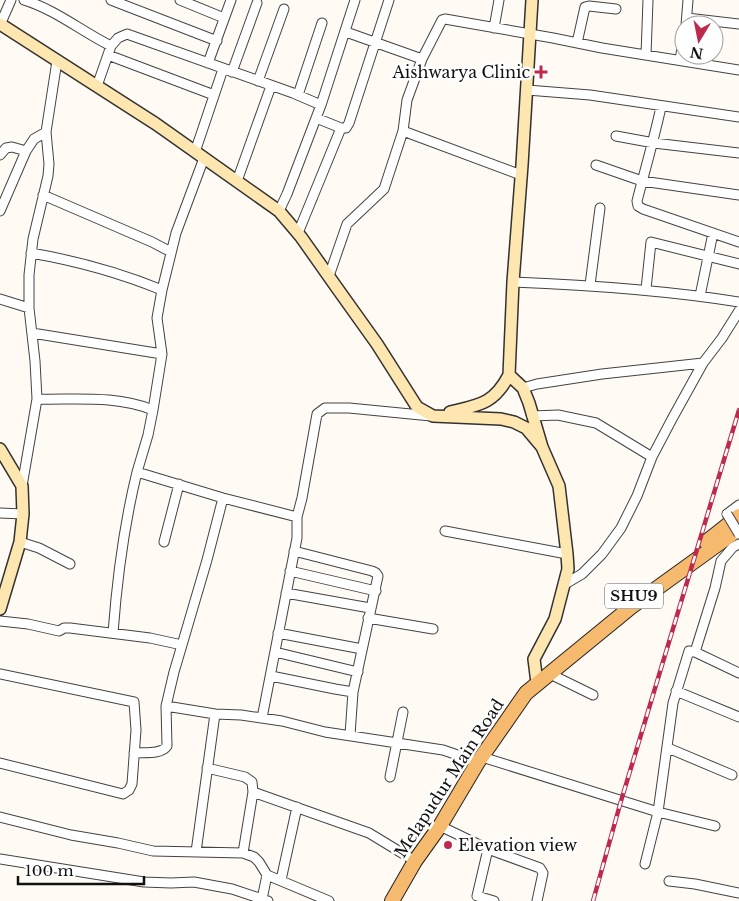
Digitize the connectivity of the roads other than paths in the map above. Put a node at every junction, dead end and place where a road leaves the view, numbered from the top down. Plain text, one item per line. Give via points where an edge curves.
1 (11, 0) edge
2 (24, 0) edge
3 (111, 0) edge
4 (180, 0) edge
5 (231, 0) edge
6 (355, 0) edge
7 (389, 0) edge
8 (499, 0) edge
9 (532, 0) edge
10 (648, 0) edge
11 (688, 0) edge
12 (257, 3) dead end
13 (284, 9) dead end
14 (616, 9) dead end
15 (687, 15) edge
16 (224, 18) junction
17 (322, 23) dead end
18 (724, 23) edge
19 (0, 24) edge
20 (739, 24) edge
21 (494, 28) junction
22 (346, 32) junction
23 (530, 35) junction
24 (217, 41) junction
25 (375, 42) junction
26 (577, 44) junction
27 (109, 50) junction
28 (646, 55) junction
29 (422, 59) junction
30 (674, 59) edge
31 (57, 61) junction
32 (208, 63) junction
33 (710, 65) edge
34 (227, 70) junction
35 (739, 70) edge
36 (258, 81) junction
37 (97, 86) junction
38 (271, 86) junction
39 (527, 90) junction
40 (214, 95) junction
41 (298, 96) junction
42 (321, 105) junction
43 (660, 106) junction
44 (739, 117) edge
45 (316, 118) junction
46 (341, 128) junction
47 (403, 131) junction
48 (46, 132) junction
49 (616, 136) dead end
50 (654, 143) junction
51 (26, 152) junction
52 (739, 153) edge
53 (0, 155) edge
54 (200, 155) junction
55 (596, 165) dead end
56 (521, 175) junction
57 (237, 181) junction
58 (642, 181) junction
59 (43, 195) junction
60 (739, 195) edge
61 (600, 208) dead end
62 (0, 211) edge
63 (279, 211) junction
64 (298, 233) junction
65 (713, 233) junction
66 (739, 242) edge
67 (171, 252) junction
68 (31, 253) junction
69 (708, 257) junction
70 (739, 264) edge
71 (329, 276) junction
72 (512, 282) junction
73 (590, 285) junction
74 (646, 289) junction
75 (162, 290) junction
76 (700, 296) junction
77 (0, 300) edge
78 (739, 302) edge
79 (29, 308) junction
80 (739, 311) edge
81 (32, 333) junction
82 (162, 354) junction
83 (703, 363) junction
84 (509, 375) junction
85 (523, 388) junction
86 (37, 399) junction
87 (153, 410) junction
88 (434, 416) junction
89 (532, 416) junction
90 (542, 447) junction
91 (0, 449) edge
92 (652, 457) junction
93 (137, 472) junction
94 (179, 484) junction
95 (22, 486) junction
96 (223, 498) junction
97 (739, 505) edge
98 (0, 513) edge
99 (23, 514) junction
100 (733, 515) edge
101 (296, 517) junction
102 (739, 529) edge
103 (445, 531) dead end
104 (739, 534) edge
105 (20, 542) junction
106 (164, 542) dead end
107 (739, 544) edge
108 (294, 551) junction
109 (567, 554) junction
110 (70, 564) dead end
111 (290, 571) junction
112 (565, 584) junction
113 (376, 591) junction
114 (286, 593) junction
115 (0, 609) edge
116 (369, 613) junction
117 (0, 621) edge
118 (433, 629) dead end
119 (113, 633) junction
120 (278, 633) junction
121 (182, 645) junction
122 (362, 649) junction
123 (275, 652) junction
124 (695, 652) junction
125 (358, 672) junction
126 (739, 673) edge
127 (0, 674) edge
128 (548, 674) junction
129 (271, 676) junction
130 (537, 683) junction
131 (676, 691) junction
132 (353, 692) junction
133 (593, 695) dead end
134 (166, 706) junction
135 (403, 712) dead end
136 (215, 714) junction
137 (739, 717) edge
138 (262, 718) junction
139 (350, 735) junction
140 (396, 743) junction
141 (668, 748) junction
142 (134, 753) junction
143 (480, 760) junction
144 (0, 763) edge
145 (207, 768) junction
146 (732, 775) dead end
147 (390, 778) dead end
148 (253, 792) junction
149 (297, 807) junction
150 (658, 812) junction
151 (0, 817) edge
152 (440, 826) junction
153 (714, 826) dead end
154 (488, 849) junction
155 (196, 852) junction
156 (244, 853) junction
157 (0, 859) edge
158 (415, 861) junction
159 (645, 864) dead end
160 (267, 875) junction
161 (281, 880) junction
162 (669, 881) dead end
163 (739, 893) edge
164 (394, 898) edge
165 (265, 900) edge
166 (329, 901) edge
167 (494, 901) edge
168 (537, 901) edge

1 - 19 street
2 - 27 street via 64,17
3 - 24 street
4 - 16 street
5 - 16 street
6 - 22 street
7 - 25 street
8 - 21 street
9 - 23 main road
10 - 28 street
11 - 15 street
12 - 34 street
13 - 36 street
14 - 26 street via 585,7
16 - 24 street
17 - 41 street
18 - 20 street
19 - 31 main road
21 - 23 street
21 - 29 street via 449,18 442,20
22 - 25 street
22 - 42 street
23 - 26 street
23 - 39 main road
24 - 32 street
25 - 29 street
25 - 46 street via 349,123 346,128
26 - 28 street
27 - 32 street via 118,38 128,34
27 - 37 street
27 - 40 street
28 - 30 street
29 - 47 street via 407,100
31 - 37 main road
31 - 48 street
32 - 34 street
33 - 35 street
34 - 36 street
34 - 40 street
36 - 38 street
37 - 54 main road
38 - 41 street
38 - 57 street
39 - 43 street via 590,95
39 - 56 main road
40 - 54 street
41 - 42 street
42 - 45 street
43 - 44 street
43 - 50 street
45 - 46 street
45 - 63 street
46 - 64 street
47 - 56 street
47 - 71 street via 384,189 347,224
48 - 51 street via 34,139
48 - 59 street via 49,164
49 - 50 street
50 - 52 street
50 - 58 street
51 - 53 street via 12,147
51 - 62 street
54 - 57 main road
54 - 67 street
55 - 58 street
56 - 72 main road
57 - 63 main road
58 - 60 street
58 - 65 street via 638,206
59 - 67 street
59 - 68 street
61 - 73 street
63 - 64 main road
64 - 71 main road
65 - 66 street
65 - 69 street
67 - 75 street
68 - 75 street via 113,271
68 - 79 street
69 - 70 street
69 - 74 street via 651,242
69 - 76 street
71 - 88 main road via 417,407
72 - 73 street
72 - 84 main road
73 - 74 street
74 - 76 street
75 - 82 street via 158,318
76 - 78 street
77 - 79 street
79 - 81 street
80 - 83 street
81 - 82 street
81 - 86 street
82 - 87 street
83 - 85 street via 602,374
83 - 92 street
84 - 85 main road
84 - 88 main road via 502,389 483,404
85 - 89 main road
86 - 87 street via 109,399
86 - 95 street
87 - 93 street
88 - 90 main road via 514,422 526,428
88 - 101 street via 349,408 326,408 317,414
89 - 90 main road
89 - 92 street via 558,415 596,423
90 - 109 main road via 559,486
91 - 95 main road
92 - 112 street via 621,528 582,574
93 - 94 street
93 - 119 street via 119,568
94 - 96 street
94 - 106 street
95 - 99 main road
96 - 101 street
96 - 121 street
97 - 100 street
98 - 99 street
99 - 105 main road
100 - 104 street, bridge
100 - 130 main road, Melapudur Main Road / SHU9 via 568,646
101 - 108 street
102 - 128 main road, Melapudur Main Road / SHU9 via 631,607
103 - 109 street
105 - 110 street
105 - 115 main road
107 - 124 street via 721,561
108 - 111 street
108 - 113 street via 376,573
109 - 112 main road
111 - 113 street
111 - 114 street
112 - 130 main road via 555,619 534,659
113 - 116 street
114 - 116 street
114 - 120 street
116 - 118 street
116 - 122 street
117 - 119 street via 59,631 64,628
119 - 121 street
120 - 122 street
120 - 123 street
121 - 134 street
122 - 125 street
123 - 125 street
123 - 129 street
124 - 126 street
124 - 131 street via 690,652
125 - 132 street
127 - 142 street via 134,702
128 - 130 main road, Melapudur Main Road / SHU9
128 - 133 street
129 - 132 street
129 - 138 street
130 - 143 main road, Melapudur Main Road / SHU9 via 526,693
131 - 137 street
131 - 141 street
132 - 139 street
134 - 136 street
134 - 142 street via 167,746 160,751
135 - 140 street
136 - 138 street
136 - 145 street
138 - 139 street
139 - 140 street
140 - 143 street
140 - 147 street
141 - 146 street
141 - 150 street
142 - 144 street via 132,784 123,794
143 - 150 street
143 - 152 main road, Melapudur Main Road / SHU9
145 - 148 street via 245,776 252,782
145 - 155 street
148 - 149 street
148 - 156 street
149 - 158 street via 369,833
149 - 161 street
150 - 153 street
150 - 159 street
151 - 155 street via 153,851
152 - 154 street
152 - 158 main road, Melapudur Main Road / SHU9
154 - 167 street via 477,896
154 - 168 street via 542,870
155 - 156 street
156 - 160 street via 254,857
157 - 165 street via 144,882 194,882 232,889
158 - 164 main road, Melapudur Main Road / SHU9
160 - 161 street
160 - 165 street
161 - 166 street
162 - 163 street

